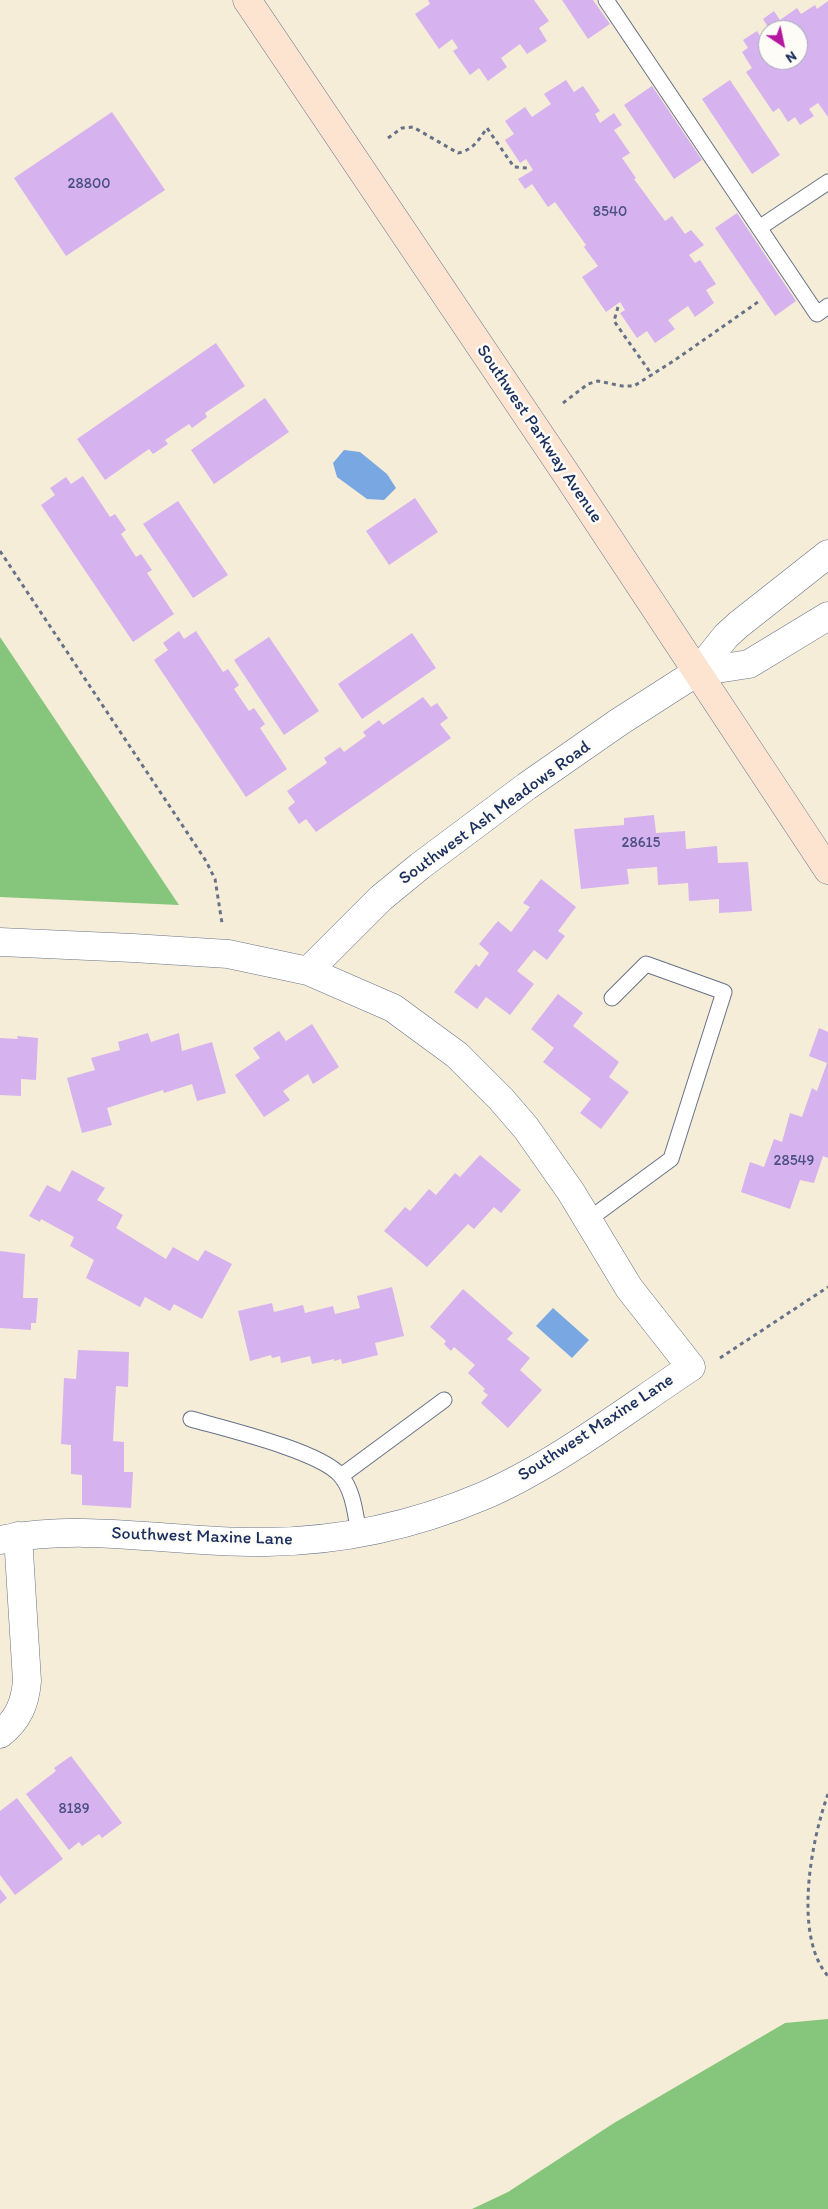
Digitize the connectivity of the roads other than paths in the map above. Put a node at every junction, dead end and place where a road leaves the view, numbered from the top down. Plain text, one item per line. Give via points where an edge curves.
1 (247, 0) edge
2 (606, 0) edge
3 (828, 182) edge
4 (759, 228) junction
5 (828, 306) edge
6 (828, 554) edge
7 (828, 616) edge
8 (697, 672) junction
9 (828, 870) edge
10 (0, 942) edge
11 (308, 971) junction
12 (612, 998) dead end
13 (588, 1220) junction
14 (444, 1400) dead end
15 (191, 1418) dead end
16 (341, 1476) junction
17 (359, 1533) junction
18 (9, 1538) edge
19 (0, 1734) edge

1 - 8 street, Southwest Parkway Avenue
2 - 4 lane
3 - 4 lane
4 - 5 lane via 817,314
6 - 8 street, Southwest Ash Meadows Road via 738,625
7 - 8 street, Southwest Ash Meadows Road via 749,664
8 - 9 street, Southwest Parkway Avenue
8 - 11 street, Southwest Ash Meadows Road via 543,776 420,866 381,898
10 - 11 street via 228,954
11 - 13 street via 393,1008 457,1055 526,1128
12 - 13 lane via 646,964 724,992 671,1159
13 - 17 street, Southwest Maxine Lane via 629,1288 691,1366 532,1471 484,1496 435,1515
14 - 16 lane
15 - 16 lane via 311,1456
16 - 17 lane via 348,1486
17 - 18 street, Southwest Maxine Lane via 326,1539 266,1542 83,1532 52,1532
18 - 19 street via 27,1681 26,1696 17,1717

